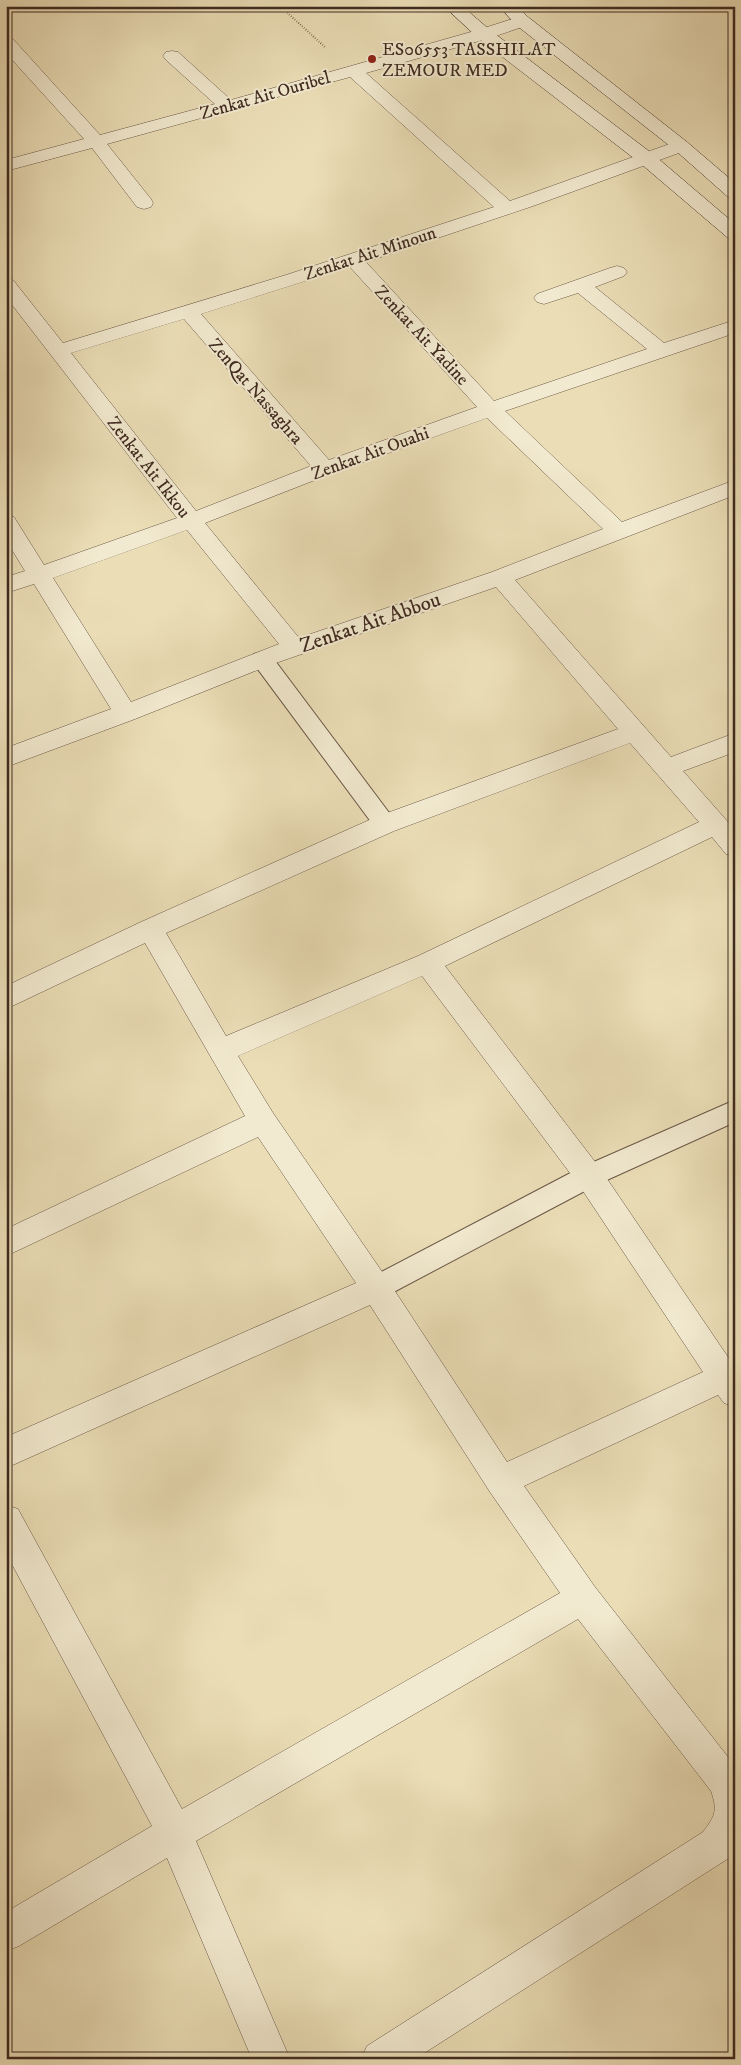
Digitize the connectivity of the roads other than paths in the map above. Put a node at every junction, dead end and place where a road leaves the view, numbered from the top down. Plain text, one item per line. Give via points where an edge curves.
1 (452, 6) edge
2 (507, 6) edge
3 (522, 21) junction
4 (484, 34) junction
5 (6, 42) edge
6 (172, 56) dead end
7 (352, 70) junction
8 (228, 106) junction
9 (96, 142) junction
10 (681, 146) junction
11 (647, 159) junction
12 (6, 166) edge
13 (735, 193) edge
14 (144, 203) dead end
15 (508, 208) junction
16 (735, 234) edge
17 (352, 260) junction
18 (617, 272) dead end
19 (6, 284) edge
20 (582, 285) junction
21 (544, 298) dead end
22 (188, 312) junction
23 (735, 326) edge
24 (57, 350) junction
25 (662, 351) junction
26 (492, 410) junction
27 (325, 469) junction
28 (735, 487) edge
29 (192, 520) junction
30 (6, 522) edge
31 (618, 531) junction
32 (41, 575) junction
33 (500, 576) junction
34 (6, 585) edge
35 (295, 648) junction
36 (262, 659) junction
37 (126, 714) junction
38 (636, 732) junction
39 (735, 742) edge
40 (6, 758) edge
41 (667, 768) junction
42 (385, 824) junction
43 (715, 825) junction
44 (735, 847) edge
45 (150, 929) junction
46 (427, 963) junction
47 (6, 998) edge
48 (220, 1051) junction
49 (735, 1110) edge
50 (263, 1121) junction
51 (589, 1176) junction
52 (6, 1243) edge
53 (376, 1288) junction
54 (731, 1381) edge
55 (6, 1453) edge
56 (501, 1481) junction
57 (6, 1520) edge
58 (583, 1598) junction
59 (732, 1829) edge
60 (175, 1833) junction
61 (6, 1933) edge
62 (271, 2059) edge
63 (380, 2059) edge

1 - 4 street
2 - 3 street
3 - 4 street, Zenkat Ait Ouribel
3 - 10 street
4 - 7 street, Zenkat Ait Ouribel
4 - 11 street
5 - 9 street
6 - 8 street
7 - 8 street, Zenkat Ait Ouribel
7 - 15 street
8 - 9 street, Zenkat Ait Ouribel
9 - 12 street, Zenkat Ait Ouribel
9 - 14 street
10 - 11 street, Zenkat Ait Minoun
10 - 13 street
11 - 15 street, Zenkat Ait Minoun
11 - 16 street
15 - 17 street, Zenkat Ait Minoun
17 - 22 street, Zenkat Ait Minoun
17 - 26 street, Zenkat Ait Yadine
18 - 20 street
19 - 24 street, Zenkat Ait Ikkou
20 - 21 street
20 - 25 street
22 - 24 street, Zenkat Ait Minoun
22 - 27 street, ZenQat Nassaghra
23 - 25 street, Zenkat Ait Ouahi
24 - 29 street, Zenkat Ait Ikkou
25 - 26 street, Zenkat Ait Ouahi
26 - 27 street, Zenkat Ait Ouahi
26 - 31 street, Zenkat Ait Yadine
27 - 29 street, Zenkat Ait Ouahi
28 - 31 street, Zenkat Ait Abbou
29 - 32 street, Zenkat Ait Ouahi
29 - 35 street, Zenkat Ait Ikkou
30 - 32 street
31 - 33 street, Zenkat Ait Abbou
32 - 34 street, Zenkat Ait Ouahi
32 - 37 street
33 - 35 street, Zenkat Ait Abbou
33 - 38 street
35 - 36 street, Zenkat Ait Abbou
36 - 37 street, Zenkat Ait Abbou
36 - 42 lane
37 - 40 street, Zenkat Ait Abbou
38 - 41 street
38 - 42 street
39 - 41 street
41 - 43 street
42 - 45 street
43 - 44 street
43 - 46 street
45 - 47 street
45 - 48 street
46 - 48 street
46 - 51 street
48 - 50 street
49 - 51 lane
50 - 52 street
50 - 53 street
51 - 53 lane
51 - 54 street
53 - 55 street
53 - 56 street
54 - 56 street
56 - 58 street
57 - 60 street
58 - 59 street via 723,1779 733,1802
58 - 60 street
59 - 63 street via 716,1845
60 - 61 street
60 - 62 street

